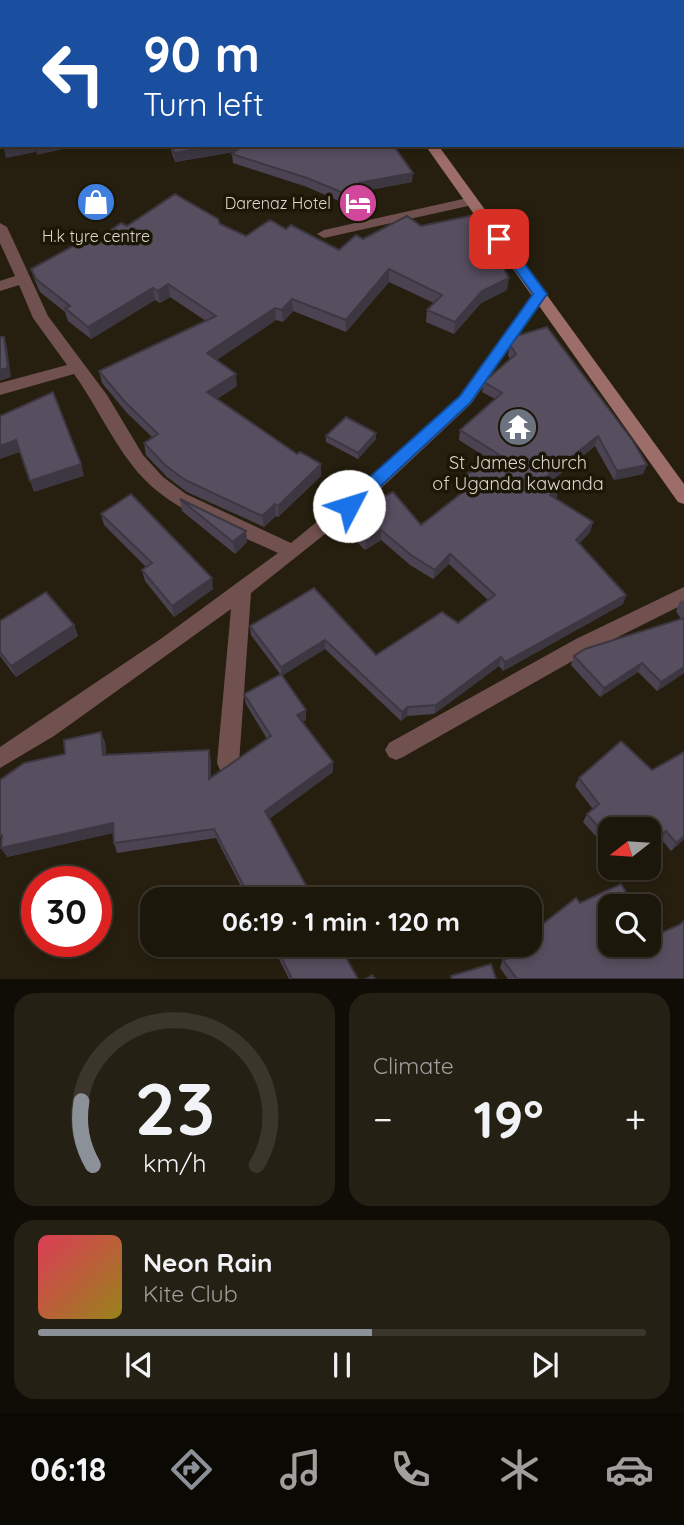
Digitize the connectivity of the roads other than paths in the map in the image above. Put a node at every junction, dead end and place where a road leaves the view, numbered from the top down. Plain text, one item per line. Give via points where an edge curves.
1 (432, 147) edge
2 (472, 201) junction
3 (0, 227) edge
4 (324, 234) dead end
5 (24, 278) junction
6 (0, 286) edge
7 (540, 294) junction
8 (77, 368) junction
9 (0, 389) edge
10 (684, 497) edge
11 (293, 552) junction
12 (242, 590) junction
13 (684, 595) edge
14 (396, 750) dead end
15 (0, 758) edge
16 (228, 763) edge

1 - 2 street
2 - 4 street
2 - 7 street
3 - 5 street
5 - 6 street
5 - 8 street via 41,318
7 - 10 street
7 - 11 street via 465,400
8 - 9 street
8 - 11 street via 136,460 156,482 180,499
11 - 12 street
12 - 15 street
12 - 16 street
13 - 14 street via 583,645

